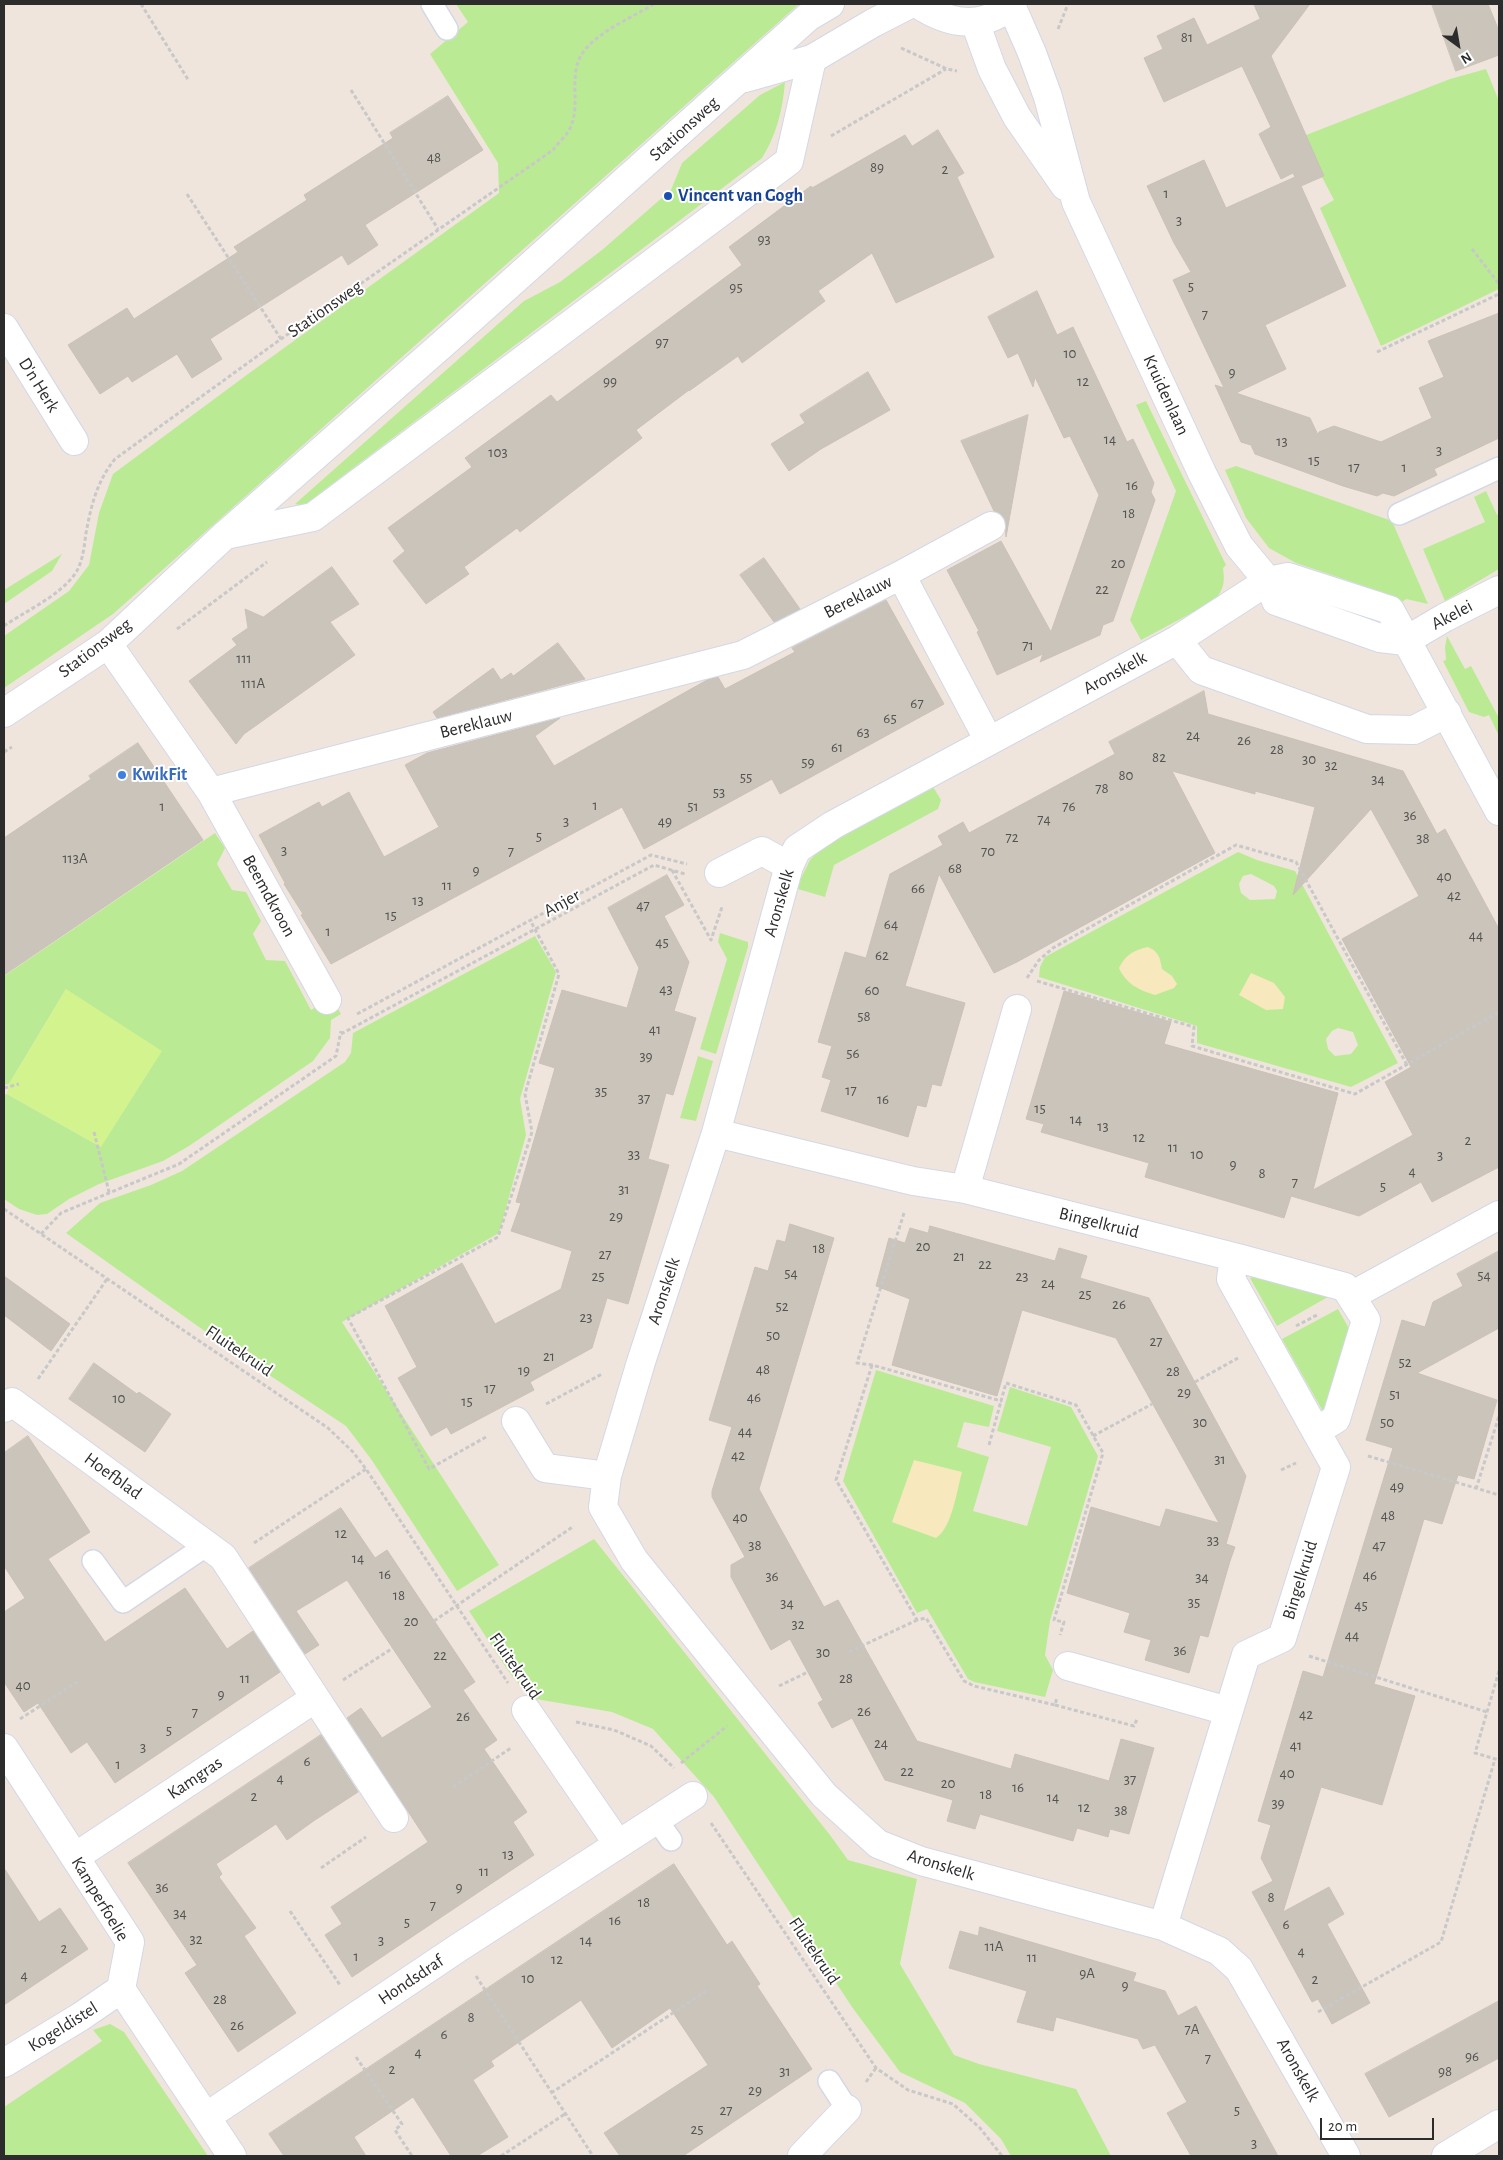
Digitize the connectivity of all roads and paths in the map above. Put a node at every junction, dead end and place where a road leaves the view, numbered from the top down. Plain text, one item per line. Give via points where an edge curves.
1 (141, 4) edge
2 (432, 4) edge
3 (654, 4) edge
4 (830, 4) edge
5 (910, 4) edge
6 (918, 4) edge
7 (1011, 4) edge
8 (975, 22) junction
9 (447, 29) dead end
10 (812, 60) junction
11 (947, 69) dead end
12 (739, 80) junction
13 (189, 81) dead end
14 (351, 90) dead end
15 (789, 161) junction
16 (188, 194) dead end
17 (1076, 202) junction
18 (438, 229) junction
19 (1472, 249) dead end
20 (1499, 284) edge
21 (1499, 294) edge
22 (4, 328) edge
23 (281, 339) junction
24 (1377, 352) dead end
25 (74, 441) dead end
26 (1499, 468) edge
27 (1399, 514) dead end
28 (990, 526) dead end
29 (225, 535) junction
30 (900, 575) junction
31 (1268, 581) junction
32 (1499, 590) edge
33 (4, 626) edge
34 (1177, 640) junction
35 (1405, 641) junction
36 (108, 644) junction
37 (1447, 713) junction
38 (4, 714) edge
39 (989, 741) junction
40 (212, 792) junction
41 (1499, 811) edge
42 (789, 866) junction
43 (672, 870) junction
44 (719, 873) joint
45 (689, 875) dead end
46 (723, 905) dead end
47 (530, 920) junction
48 (535, 929) junction
49 (1027, 978) junction
50 (327, 1000) dead end
51 (1018, 1009) joint
52 (1499, 1012) edge
53 (351, 1018) dead end
54 (341, 1029) dead end
55 (340, 1035) junction
56 (1407, 1064) junction
57 (19, 1084) dead end
58 (4, 1088) edge
59 (94, 1132) dead end
60 (716, 1133) junction
61 (914, 1181) junction
62 (964, 1189) junction
63 (109, 1192) junction
64 (4, 1209) edge
65 (1499, 1215) edge
66 (41, 1234) junction
67 (1234, 1256) junction
68 (108, 1279) junction
69 (1351, 1296) junction
70 (641, 1362) junction
71 (872, 1365) junction
72 (1001, 1401) junction
73 (1152, 1404) dead end
74 (11, 1408) edge
75 (1499, 1416) edge
76 (516, 1421) junction
77 (1093, 1436) junction
78 (1321, 1440) junction
79 (989, 1445) dead end
80 (366, 1469) junction
81 (1282, 1470) dead end
82 (607, 1476) junction
83 (1476, 1489) junction
84 (1499, 1495) edge
85 (603, 1506) junction
86 (218, 1555) junction
87 (93, 1562) dead end
88 (457, 1606) junction
89 (916, 1620) junction
90 (434, 1621) dead end
91 (1282, 1638) junction
92 (393, 1648) dead end
93 (849, 1652) dead end
94 (1068, 1666) junction
95 (1499, 1671) edge
96 (808, 1672) dead end
97 (80, 1680) dead end
98 (778, 1687) dead end
99 (314, 1699) junction
100 (752, 1707) junction
101 (1228, 1711) junction
102 (1487, 1712) junction
103 (19, 1720) dead end
104 (532, 1720) junction
105 (4, 1748) edge
106 (1497, 1759) edge
107 (674, 1768) junction
108 (453, 1786) dead end
109 (693, 1796) junction
110 (394, 1818) joint
111 (618, 1844) junction
112 (75, 1857) junction
113 (320, 1868) dead end
114 (290, 1911) dead end
115 (1163, 1926) junction
116 (473, 1972) dead end
117 (121, 1989) junction
118 (708, 1990) dead end
119 (1318, 2012) dead end
120 (360, 2014) junction
121 (353, 2052) dead end
122 (4, 2063) edge
123 (828, 2081) dead end
124 (551, 2093) junction
125 (847, 2110) joint
126 (565, 2114) junction
127 (206, 2117) junction
128 (1499, 2124) edge
129 (232, 2156) edge
130 (412, 2156) edge
131 (501, 2156) edge
132 (593, 2156) edge
133 (802, 2156) edge
134 (1002, 2156) edge
135 (1346, 2156) edge
136 (1446, 2156) edge

1 - 13 path
2 - 9 lane
3 - 18 path, Stationsweg via 597,39 582,54 576,73 575,113 568,132 552,150
4 - 12 street, Stationsweg via 808,17
5 - 10 street, Stationsweg
6 - 8 street via 945,19
7 - 8 street via 1004,12
7 - 17 street, Kruidenlaan via 1048,97
8 - 17 street, Kruidenlaan via 992,68 1017,117
10 - 12 street, Stationsweg
10 - 15 street
11 - 15 path
12 - 29 street, Stationsweg
14 - 18 path
15 - 29 street via 313,517
16 - 23 path
17 - 31 street, Kruidenlaan via 1239,546
18 - 23 path, Stationsweg
19 - 20 path
21 - 24 path
22 - 25 street, D'n Herk
23 - 33 path, Stationsweg via 115,459 97,488 76,572 66,584
26 - 27 lane
28 - 30 street, Bereklauw
29 - 36 street, Stationsweg
30 - 39 street, Bereklauw
30 - 40 street, Bereklauw via 743,655
31 - 34 street, Aronskelk
31 - 35 street via 1288,577 1390,610
32 - 35 street, Akelei
34 - 37 street via 1200,670 1367,730 1414,730
34 - 39 street, Aronskelk
35 - 37 street
36 - 38 street, Stationsweg
36 - 40 street
37 - 41 street
39 - 42 street, Aronskelk via 833,825 797,849
40 - 50 street, Beemdkroon
42 - 44 street via 762,851
42 - 60 street, Aronskelk
43 - 45 path
43 - 46 path via 711,940
43 - 48 path via 654,865
44 - 47 path, Anjer via 651,854
47 - 48 path
47 - 53 path, Anjer
48 - 55 path
48 - 76 path via 559,974 525,1094 532,1132 498,1237 348,1318 429,1469
49 - 51 path
49 - 56 path via 1194,1027 1192,1046 1355,1094
49 - 56 path via 1039,960 1053,948 1236,845 1296,862
51 - 62 street
52 - 56 path
54 - 55 path
55 - 63 path via 336,1056 178,1164
57 - 58 path
59 - 63 path
60 - 61 street, Bingelkruid
60 - 70 street, Aronskelk
61 - 62 street, Bingelkruid
61 - 71 path via 857,1363
62 - 67 street, Bingelkruid
63 - 66 path via 61,1213
64 - 66 path, Fluitekruid
65 - 69 street
66 - 68 path, Fluitekruid
67 - 69 street, Bingelkruid via 1345,1287
67 - 78 street, Bingelkruid via 1231,1279
68 - 74 path
68 - 80 path, Fluitekruid via 328,1428
69 - 78 street, Bingelkruid via 1366,1320 1336,1419
70 - 76 path via 615,1367
70 - 82 street, Aronskelk
71 - 72 path
71 - 89 path via 836,1480
72 - 77 path via 1006,1383 1076,1406
72 - 79 path
73 - 77 path
74 - 86 street, Hoefblad
75 - 83 path
76 - 82 street via 545,1468
77 - 94 path via 1103,1453 1054,1620 1064,1622 1052,1660
78 - 81 path
78 - 83 path
78 - 91 street, Bingelkruid via 1336,1467
80 - 86 path
80 - 88 path, Fluitekruid
82 - 85 street, Aronskelk
83 - 84 path
85 - 88 path
85 - 100 street, Aronskelk via 634,1560
86 - 87 lane via 124,1602
86 - 99 street
88 - 90 path
88 - 104 path, Fluitekruid
89 - 93 path
89 - 94 path via 926,1618 964,1681 974,1686 1055,1705
91 - 101 street, Bingelkruid via 1246,1655
91 - 102 path via 1300,1653
92 - 99 path
94 - 101 street
95 - 102 path
96 - 98 path
97 - 103 path
99 - 110 street
99 - 112 street, Kamgras
100 - 107 path
100 - 115 street, Aronskelk via 824,1795 878,1844 921,1861
101 - 115 street, Bingelkruid
102 - 106 path via 1475,1753
104 - 107 path, Fluitekruid via 614,1730 651,1746
104 - 108 path
104 - 111 street
105 - 112 street, Kamperfoelie
106 - 119 path via 1441,1942
107 - 109 path, Fluitekruid
109 - 111 street, Hondsdraf via 664,1830
109 - 134 path, Fluitekruid via 876,2068 908,2090 953,2104 980,2128
110 - 113 path
111 - 120 street, Hondsdraf
112 - 117 street, Kamperfoelie via 130,1942
114 - 120 path
115 - 135 street, Aronskelk via 1219,1951 1239,1969
116 - 124 path
117 - 122 street, Kogeldistel
117 - 127 street
118 - 124 path
120 - 127 street, Hondsdraf
121 - 130 path via 402,2124 395,2130
123 - 125 lane
124 - 126 path
125 - 133 street
126 - 131 path
126 - 132 path
127 - 129 street
128 - 136 street

